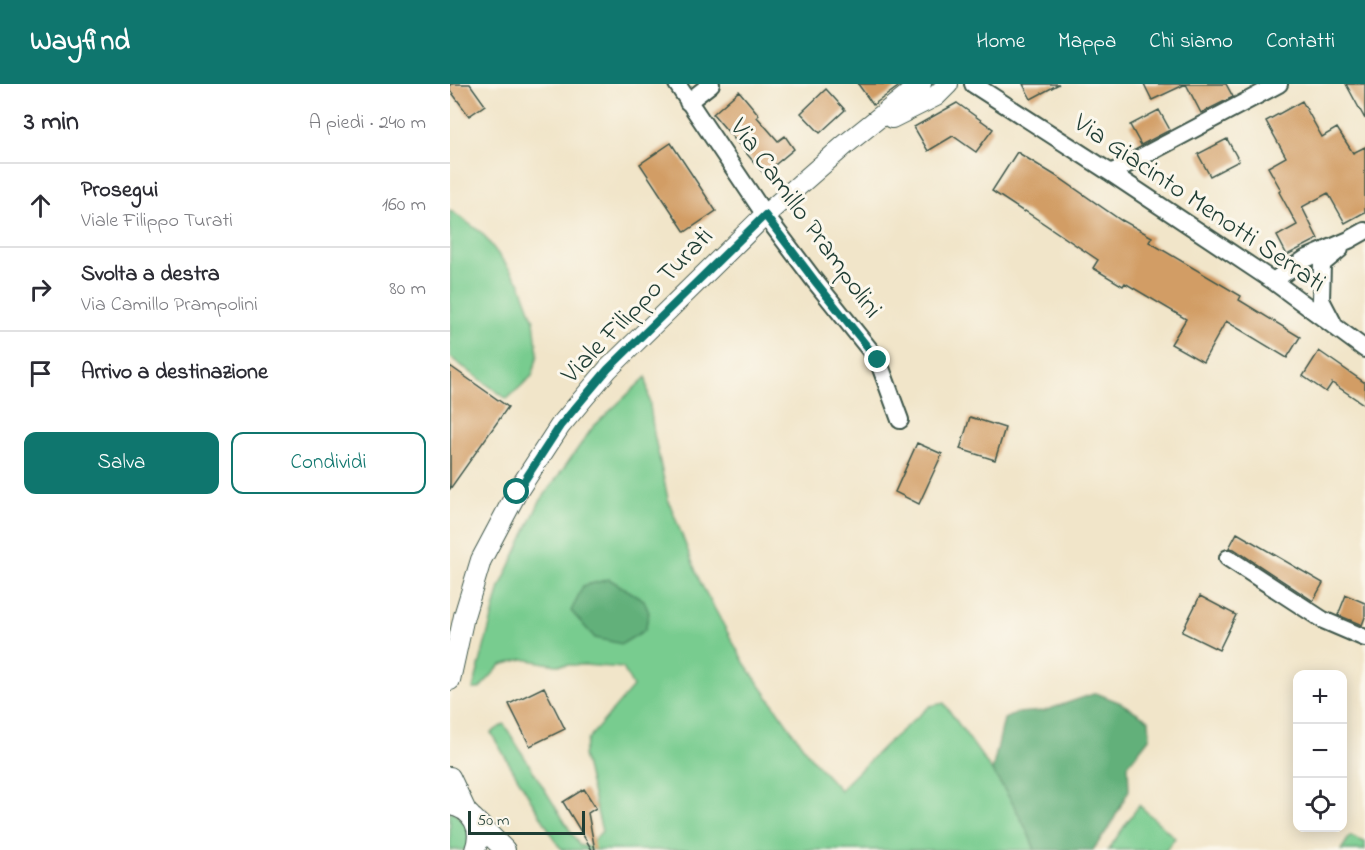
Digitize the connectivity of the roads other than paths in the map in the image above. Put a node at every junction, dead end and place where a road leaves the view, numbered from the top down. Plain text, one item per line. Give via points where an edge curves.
1 (677, 84) edge
2 (711, 84) edge
3 (921, 84) edge
4 (948, 84) edge
5 (973, 84) edge
6 (1279, 84) edge
7 (688, 102) junction
8 (858, 135) junction
9 (1112, 173) junction
10 (765, 215) junction
11 (1365, 231) edge
12 (1349, 240) junction
13 (1322, 264) junction
14 (1273, 281) junction
15 (1337, 329) junction
16 (1365, 349) edge
17 (900, 420) dead end
18 (1228, 558) dead end
19 (1365, 638) edge
20 (450, 680) edge
21 (450, 777) edge
22 (463, 811) edge
23 (475, 850) edge
24 (505, 850) edge

1 - 7 street, Via Camillo Prampolini
2 - 7 street
3 - 8 street, Viale Filippo Turati
4 - 8 street, Viale Filippo Turati via 936,96
5 - 9 street, Via Giacinto Menotti Serrati
6 - 9 street
7 - 10 street, Via Camillo Prampolini
8 - 10 street, Viale Filippo Turati
9 - 14 street, Via Giacinto Menotti Serrati
10 - 17 street, Via Camillo Prampolini via 878,360
10 - 20 street, Viale Filippo Turati via 608,369 560,426 517,492 481,560
11 - 12 street
12 - 13 street
12 - 14 street via 1305,259
13 - 14 street via 1297,276
13 - 15 street via 1321,300
14 - 15 street, Via Giacinto Menotti Serrati
15 - 16 street, Via Giacinto Menotti Serrati
18 - 19 street via 1323,620
21 - 22 street
22 - 23 street via 476,824
22 - 24 street

